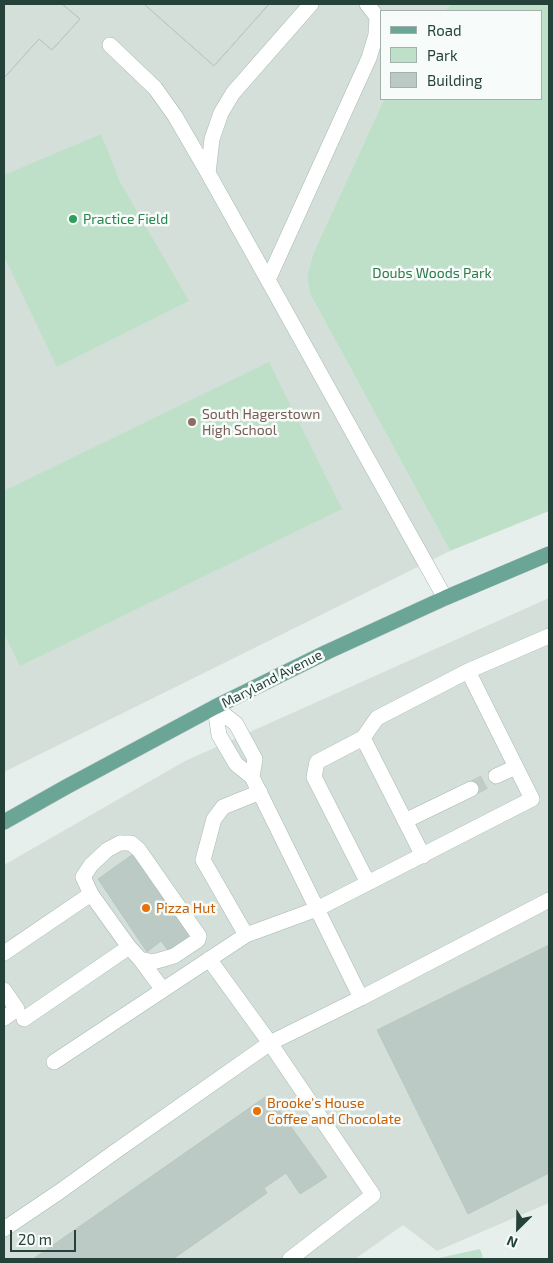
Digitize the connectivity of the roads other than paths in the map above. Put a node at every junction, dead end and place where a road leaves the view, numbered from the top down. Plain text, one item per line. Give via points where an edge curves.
1 (311, 4) edge
2 (367, 4) edge
3 (110, 45) dead end
4 (208, 174) junction
5 (268, 280) junction
6 (549, 554) edge
7 (445, 598) junction
8 (549, 636) edge
9 (468, 671) junction
10 (215, 707) junction
11 (363, 738) junction
12 (516, 767) junction
13 (496, 776) tunnel mouth
14 (471, 789) tunnel mouth
15 (260, 792) junction
16 (405, 821) junction
17 (4, 822) edge
18 (422, 856) junction
19 (368, 883) junction
20 (91, 894) junction
21 (549, 900) edge
22 (317, 909) junction
23 (246, 935) junction
24 (129, 948) junction
25 (4, 953) edge
26 (140, 959) junction
27 (209, 959) junction
28 (4, 990) edge
29 (163, 990) junction
30 (361, 998) junction
31 (4, 1018) edge
32 (24, 1019) dead end
33 (270, 1043) junction
34 (54, 1062) dead end
35 (4, 1229) edge
36 (290, 1259) edge

1 - 4 lane via 233,93 212,139
2 - 5 lane via 377,17 369,58
3 - 4 lane via 156,88
4 - 5 lane
5 - 7 lane
6 - 7 main road, Maryland Avenue
7 - 10 main road, Maryland Avenue
8 - 9 lane
9 - 11 lane via 377,718
9 - 12 lane
10 - 15 lane via 236,724 254,759 252,777
10 - 17 main road, Maryland Avenue
11 - 16 lane
11 - 19 lane via 317,762 314,777
12 - 13 lane
12 - 18 lane via 532,799
14 - 16 lane
15 - 22 lane
15 - 23 lane via 223,808 214,818 203,860
16 - 18 lane
18 - 19 lane
19 - 22 lane
20 - 24 lane
20 - 25 lane
20 - 26 lane via 83,877 91,864 120,843 130,843 139,850 199,936 174,956 152,962
21 - 30 lane
22 - 23 lane
22 - 30 lane
23 - 27 lane
24 - 26 lane
24 - 32 lane
26 - 29 lane
27 - 29 lane
27 - 33 lane
28 - 31 lane via 17,1009
29 - 34 lane
30 - 33 lane
33 - 35 lane
33 - 36 lane via 373,1195

